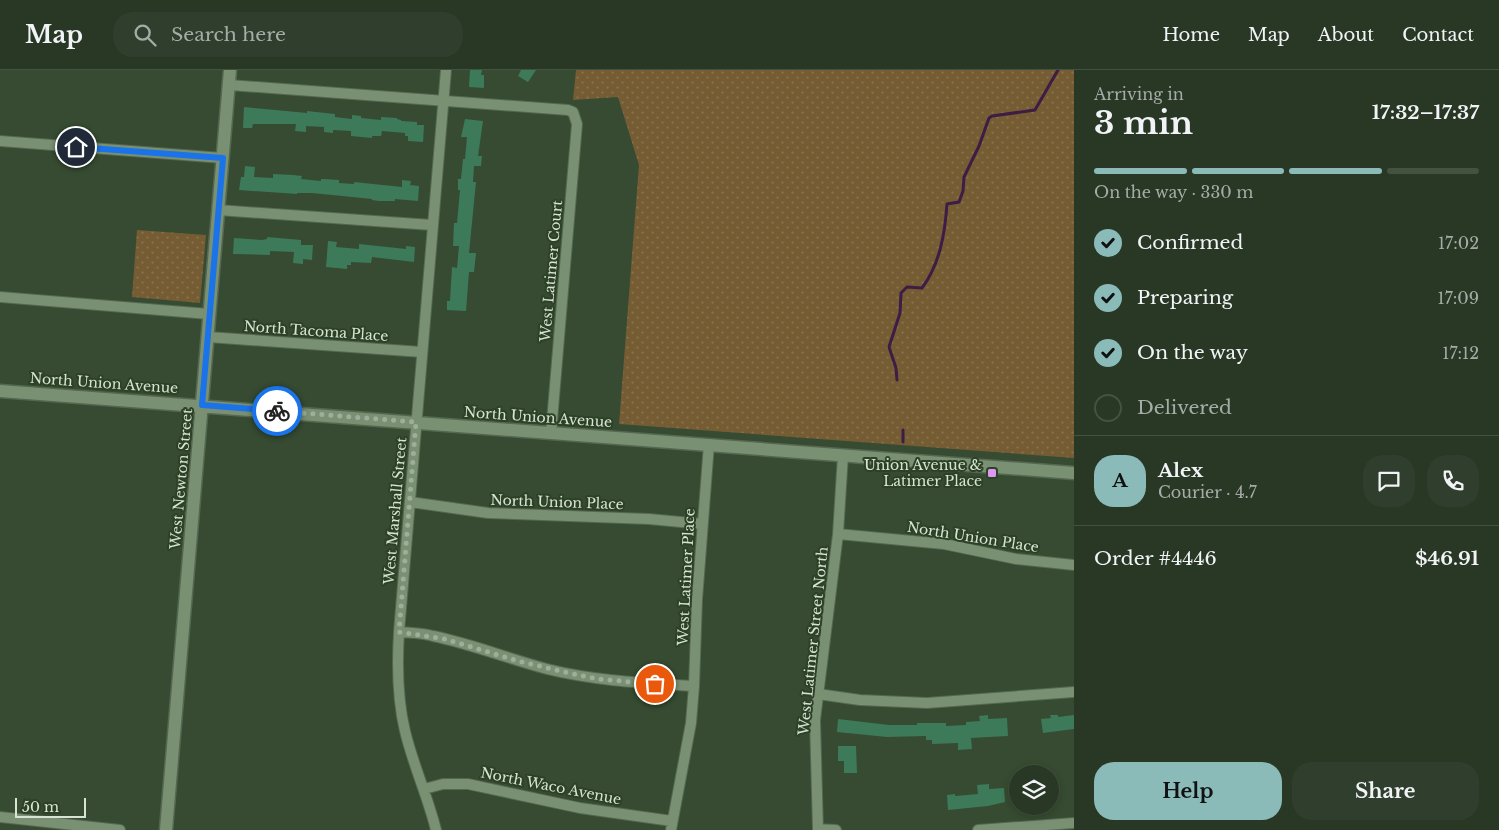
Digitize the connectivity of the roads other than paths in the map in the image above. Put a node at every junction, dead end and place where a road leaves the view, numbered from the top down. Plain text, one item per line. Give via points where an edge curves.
1 (230, 70) edge
2 (446, 70) edge
3 (229, 85) junction
4 (444, 101) junction
5 (0, 141) edge
6 (223, 158) junction
7 (218, 210) junction
8 (432, 225) junction
9 (0, 297) edge
10 (210, 314) junction
11 (208, 337) junction
12 (422, 352) junction
13 (0, 390) edge
14 (202, 405) junction
15 (416, 422) junction
16 (551, 433) junction
17 (709, 444) junction
18 (843, 455) junction
19 (1074, 473) edge
20 (410, 502) junction
21 (702, 524) junction
22 (838, 534) junction
23 (1074, 565) edge
24 (399, 632) junction
25 (694, 686) junction
26 (1074, 692) edge
27 (818, 694) junction
28 (424, 789) junction
29 (0, 816) edge
30 (1074, 823) edge
31 (672, 825) edge
32 (818, 829) edge
33 (120, 830) edge
34 (166, 830) edge
35 (436, 830) edge
36 (836, 830) edge
37 (978, 830) edge

1 - 3 street, West Newton Street
2 - 4 street, West Marshall Street
3 - 4 street
3 - 6 street, West Newton Street
4 - 8 street, West Marshall Street
4 - 16 street, West Latimer Court via 568,110 573,112 577,124
5 - 6 street
6 - 7 street, West Newton Street
7 - 8 street
7 - 10 street, West Newton Street
8 - 12 street, West Marshall Street
9 - 10 street
10 - 11 street, West Newton Street
11 - 12 street, North Tacoma Place
11 - 14 street, West Newton Street
12 - 15 street, West Marshall Street
13 - 14 street, North Union Avenue
14 - 15 street, North Union Avenue
14 - 34 street, West Newton Street
15 - 16 street, North Union Avenue
15 - 20 street, West Marshall Street
16 - 17 street, North Union Avenue
17 - 18 street, North Union Avenue
17 - 21 street, West Latimer Place
18 - 19 street, North Union Avenue
18 - 22 street, West Latimer Street North
20 - 21 street, North Union Place via 488,513
20 - 24 street, West Marshall Street
21 - 25 street, West Latimer Place
22 - 23 street, North Union Place via 944,544 1016,559
22 - 27 street, West Latimer Street North
24 - 25 street via 449,640 573,674 636,683
24 - 28 street, West Marshall Street via 398,681 402,719
25 - 31 street, West Latimer Place via 691,723
26 - 27 street via 927,703 860,700
27 - 32 street, West Latimer Street North via 815,746
28 - 31 street, North Waco Avenue via 443,784 468,784
28 - 35 street, West Marshall Street
29 - 33 street
30 - 37 street
32 - 36 street

